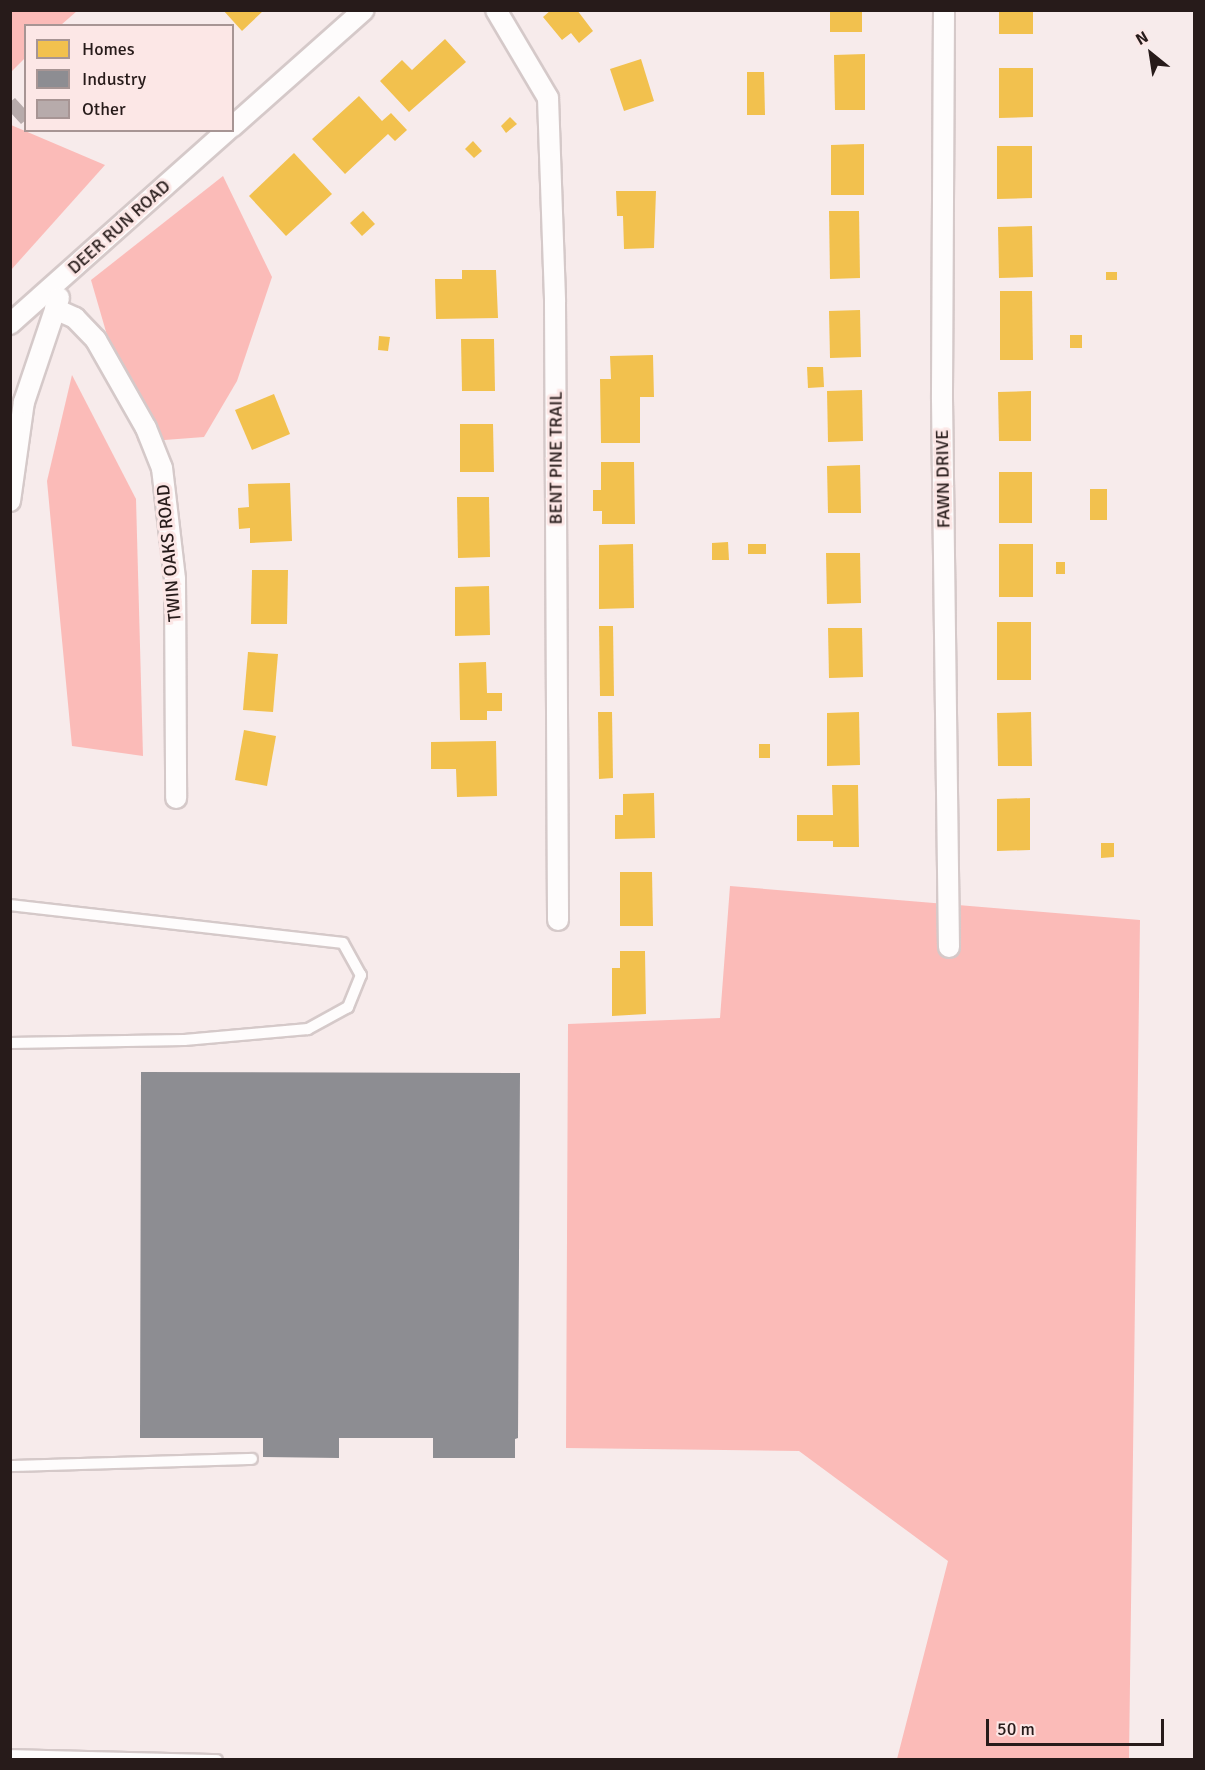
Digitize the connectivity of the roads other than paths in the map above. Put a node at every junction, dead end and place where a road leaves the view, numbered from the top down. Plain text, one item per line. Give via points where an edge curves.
1 (364, 10) edge
2 (496, 10) edge
3 (944, 10) edge
4 (234, 125) edge
5 (226, 132) edge
6 (66, 275) junction
7 (55, 309) junction
8 (10, 324) edge
9 (10, 501) edge
10 (176, 798) dead end
11 (10, 905) edge
12 (558, 920) dead end
13 (949, 947) dead end
14 (10, 1043) edge
15 (252, 1459) dead end
16 (10, 1466) edge
17 (10, 1755) edge
18 (217, 1760) edge

1 - 4 street
2 - 12 street, BENT PINE TRAIL via 548,98 556,314
3 - 13 street, FAWN DRIVE via 942,399
5 - 6 street, DEER RUN ROAD
6 - 7 street
6 - 8 street, DEER RUN ROAD
7 - 9 street via 24,402
7 - 10 street, TWIN OAKS ROAD via 75,318 96,340 146,428 162,468 175,579
11 - 14 lane via 343,943 361,975 348,1007 308,1029 184,1040
15 - 16 lane
17 - 18 lane

